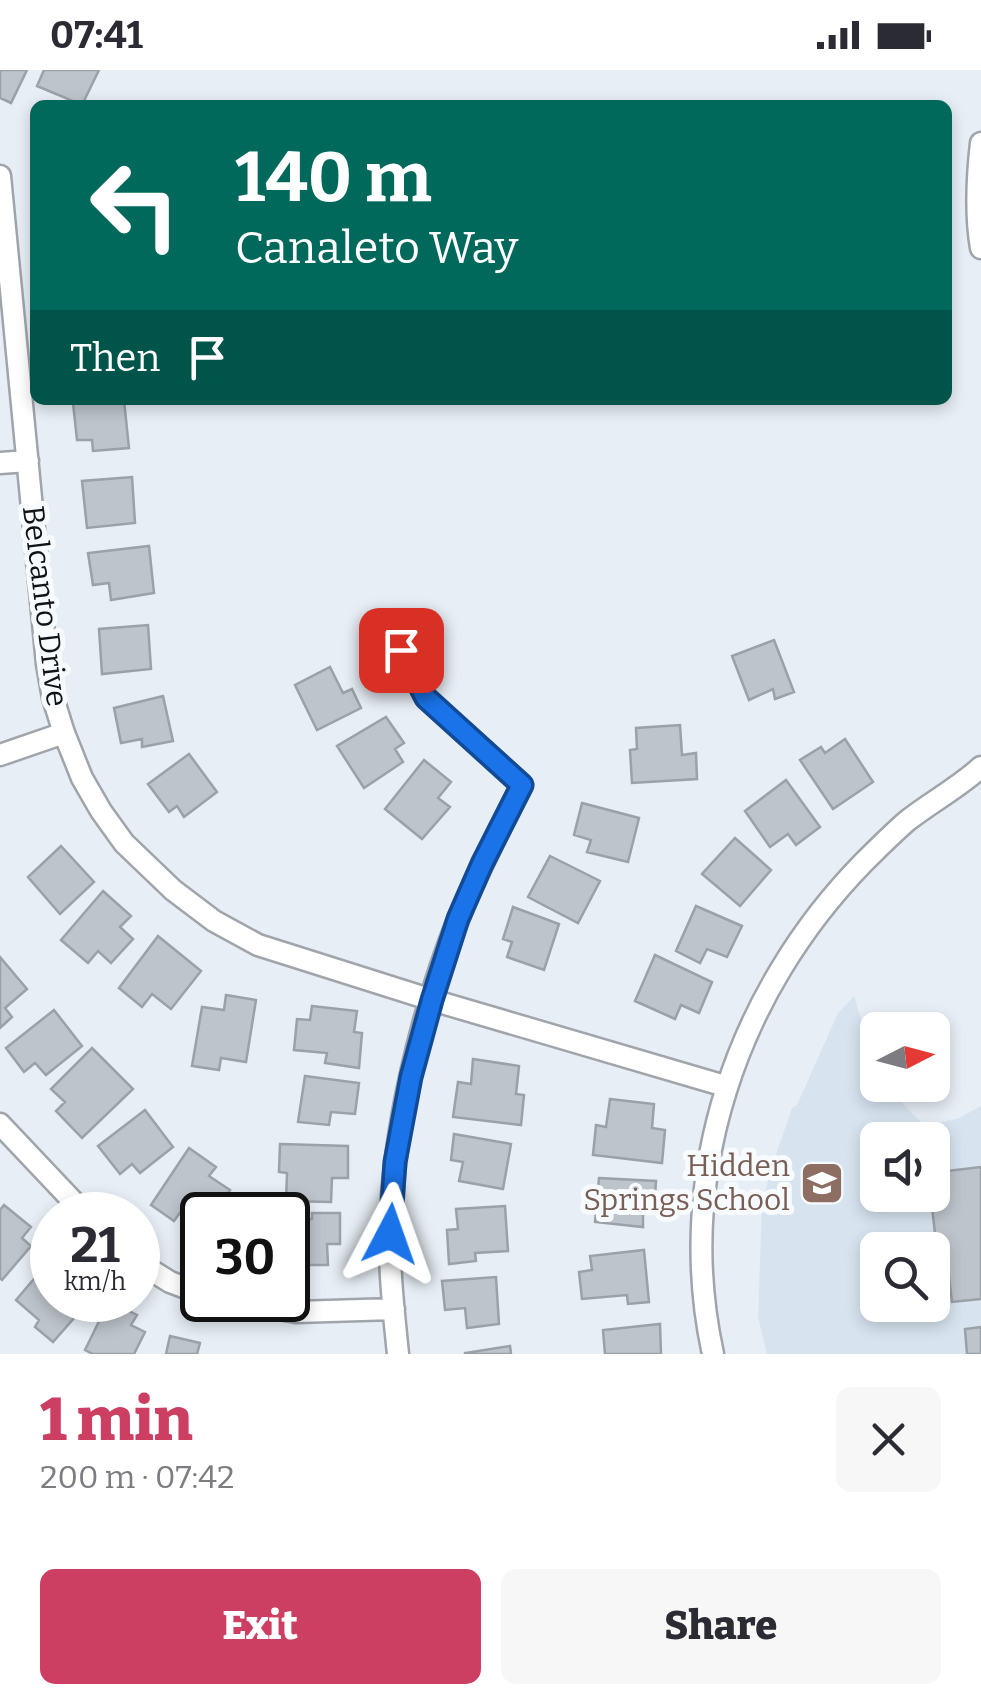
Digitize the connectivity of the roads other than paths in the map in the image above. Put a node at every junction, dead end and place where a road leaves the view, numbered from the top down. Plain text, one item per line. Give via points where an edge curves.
1 (981, 144) edge
2 (0, 176) edge
3 (981, 248) edge
4 (28, 461) junction
5 (0, 464) edge
6 (401, 650) dead end
7 (64, 733) junction
8 (0, 755) edge
9 (981, 767) edge
10 (432, 1000) junction
11 (725, 1086) junction
12 (0, 1124) edge
13 (64, 1192) edge
14 (394, 1308) junction
15 (310, 1311) edge
16 (398, 1354) edge
17 (713, 1354) edge

1 - 3 street
2 - 4 street, Belcanto Drive
4 - 5 street
4 - 7 street, Belcanto Drive via 46,664
6 - 10 street via 426,698 522,785 458,919
7 - 8 street
7 - 10 street, Belcanto Drive via 82,778 124,843 214,921 258,945
9 - 11 street via 906,822 819,914 754,1017
10 - 11 street, Belcanto Drive
10 - 14 street via 395,1162
11 - 17 street via 702,1232
12 - 13 street
14 - 15 street
14 - 16 street

